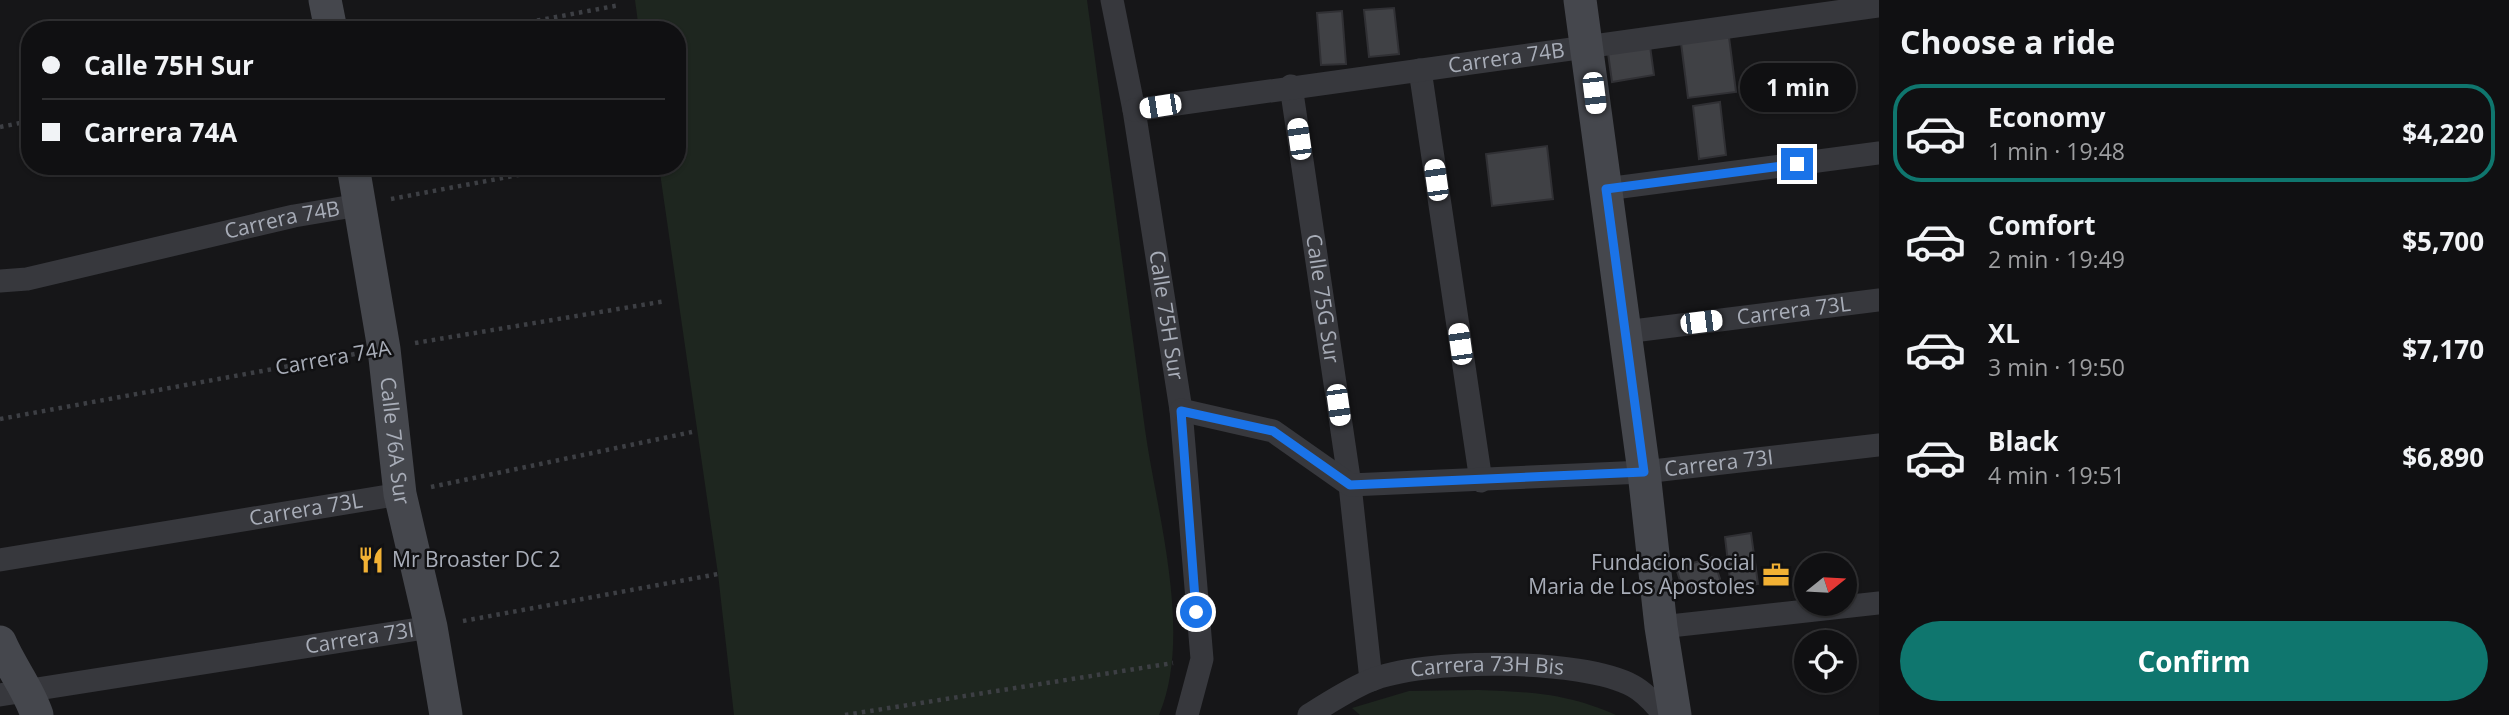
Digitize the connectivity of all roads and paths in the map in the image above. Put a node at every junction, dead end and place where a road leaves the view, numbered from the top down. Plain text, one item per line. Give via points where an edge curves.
1 (325, 0) edge
2 (1112, 0) edge
3 (1580, 0) edge
4 (620, 5) dead end
5 (1879, 6) edge
6 (329, 21) edge
7 (536, 21) edge
8 (1587, 46) junction
9 (1420, 70) junction
10 (1291, 86) junction
11 (1134, 110) junction
12 (21, 123) edge
13 (0, 127) edge
14 (1879, 153) edge
15 (354, 175) edge
16 (518, 175) edge
17 (1606, 189) junction
18 (359, 205) junction
19 (0, 281) edge
20 (1879, 300) edge
21 (666, 301) dead end
22 (1625, 331) junction
23 (384, 348) junction
24 (1181, 411) junction
25 (0, 419) edge
26 (692, 432) dead end
27 (1879, 444) edge
28 (1644, 472) junction
29 (1480, 481) junction
30 (1350, 485) junction
31 (400, 494) junction
32 (0, 560) edge
33 (718, 574) dead end
34 (1879, 603) edge
35 (431, 627) junction
36 (1661, 628) junction
37 (0, 642) edge
38 (1202, 659) junction
39 (1371, 680) junction
40 (22, 700) edge
41 (1336, 709) edge
42 (446, 715) edge
43 (845, 715) edge
44 (1187, 715) edge
45 (1309, 715) edge
46 (1664, 715) edge
47 (1675, 715) edge

1 - 6 street
2 - 11 street, Calle 75H Sur
3 - 8 street
4 - 7 path
5 - 8 street, Carrera 74B
8 - 9 street, Carrera 74B
8 - 17 street
9 - 10 street, Carrera 74B
9 - 29 street
10 - 11 street, Carrera 74B
10 - 30 street, Calle 75G Sur
11 - 24 street, Calle 75H Sur
12 - 13 path
14 - 17 street
15 - 18 street, Calle 76A Sur
16 - 18 path, Carrera 74B
17 - 22 street
18 - 19 street, Carrera 74B via 27,279
18 - 23 street, Calle 76A Sur
20 - 22 street, Carrera 73L
21 - 23 path, Carrera 74A
22 - 28 street
23 - 25 path, Carrera 74A
23 - 31 street, Calle 76A Sur
24 - 30 street via 1273,431
24 - 38 street, Calle 75H Sur
26 - 31 path
27 - 28 street, Carrera 73I
28 - 29 street, Carrera 73I
28 - 36 street
29 - 30 street, Carrera 73I
30 - 39 street, Calle 75G Sur
31 - 32 street, Carrera 73L
31 - 35 street, Calle 76A Sur
33 - 35 path, Carrera 73I
34 - 36 street
35 - 40 street, Carrera 73I
35 - 42 street, Calle 76A Sur
36 - 47 street
37 - 40 street
38 - 43 path
38 - 44 street, Calle 75H Sur
39 - 41 street, Carrera 73H Bis
39 - 46 street, Carrera 73H Bis via 1450,663 1589,673 1633,686
41 - 45 street, Carrera 73H Bis

